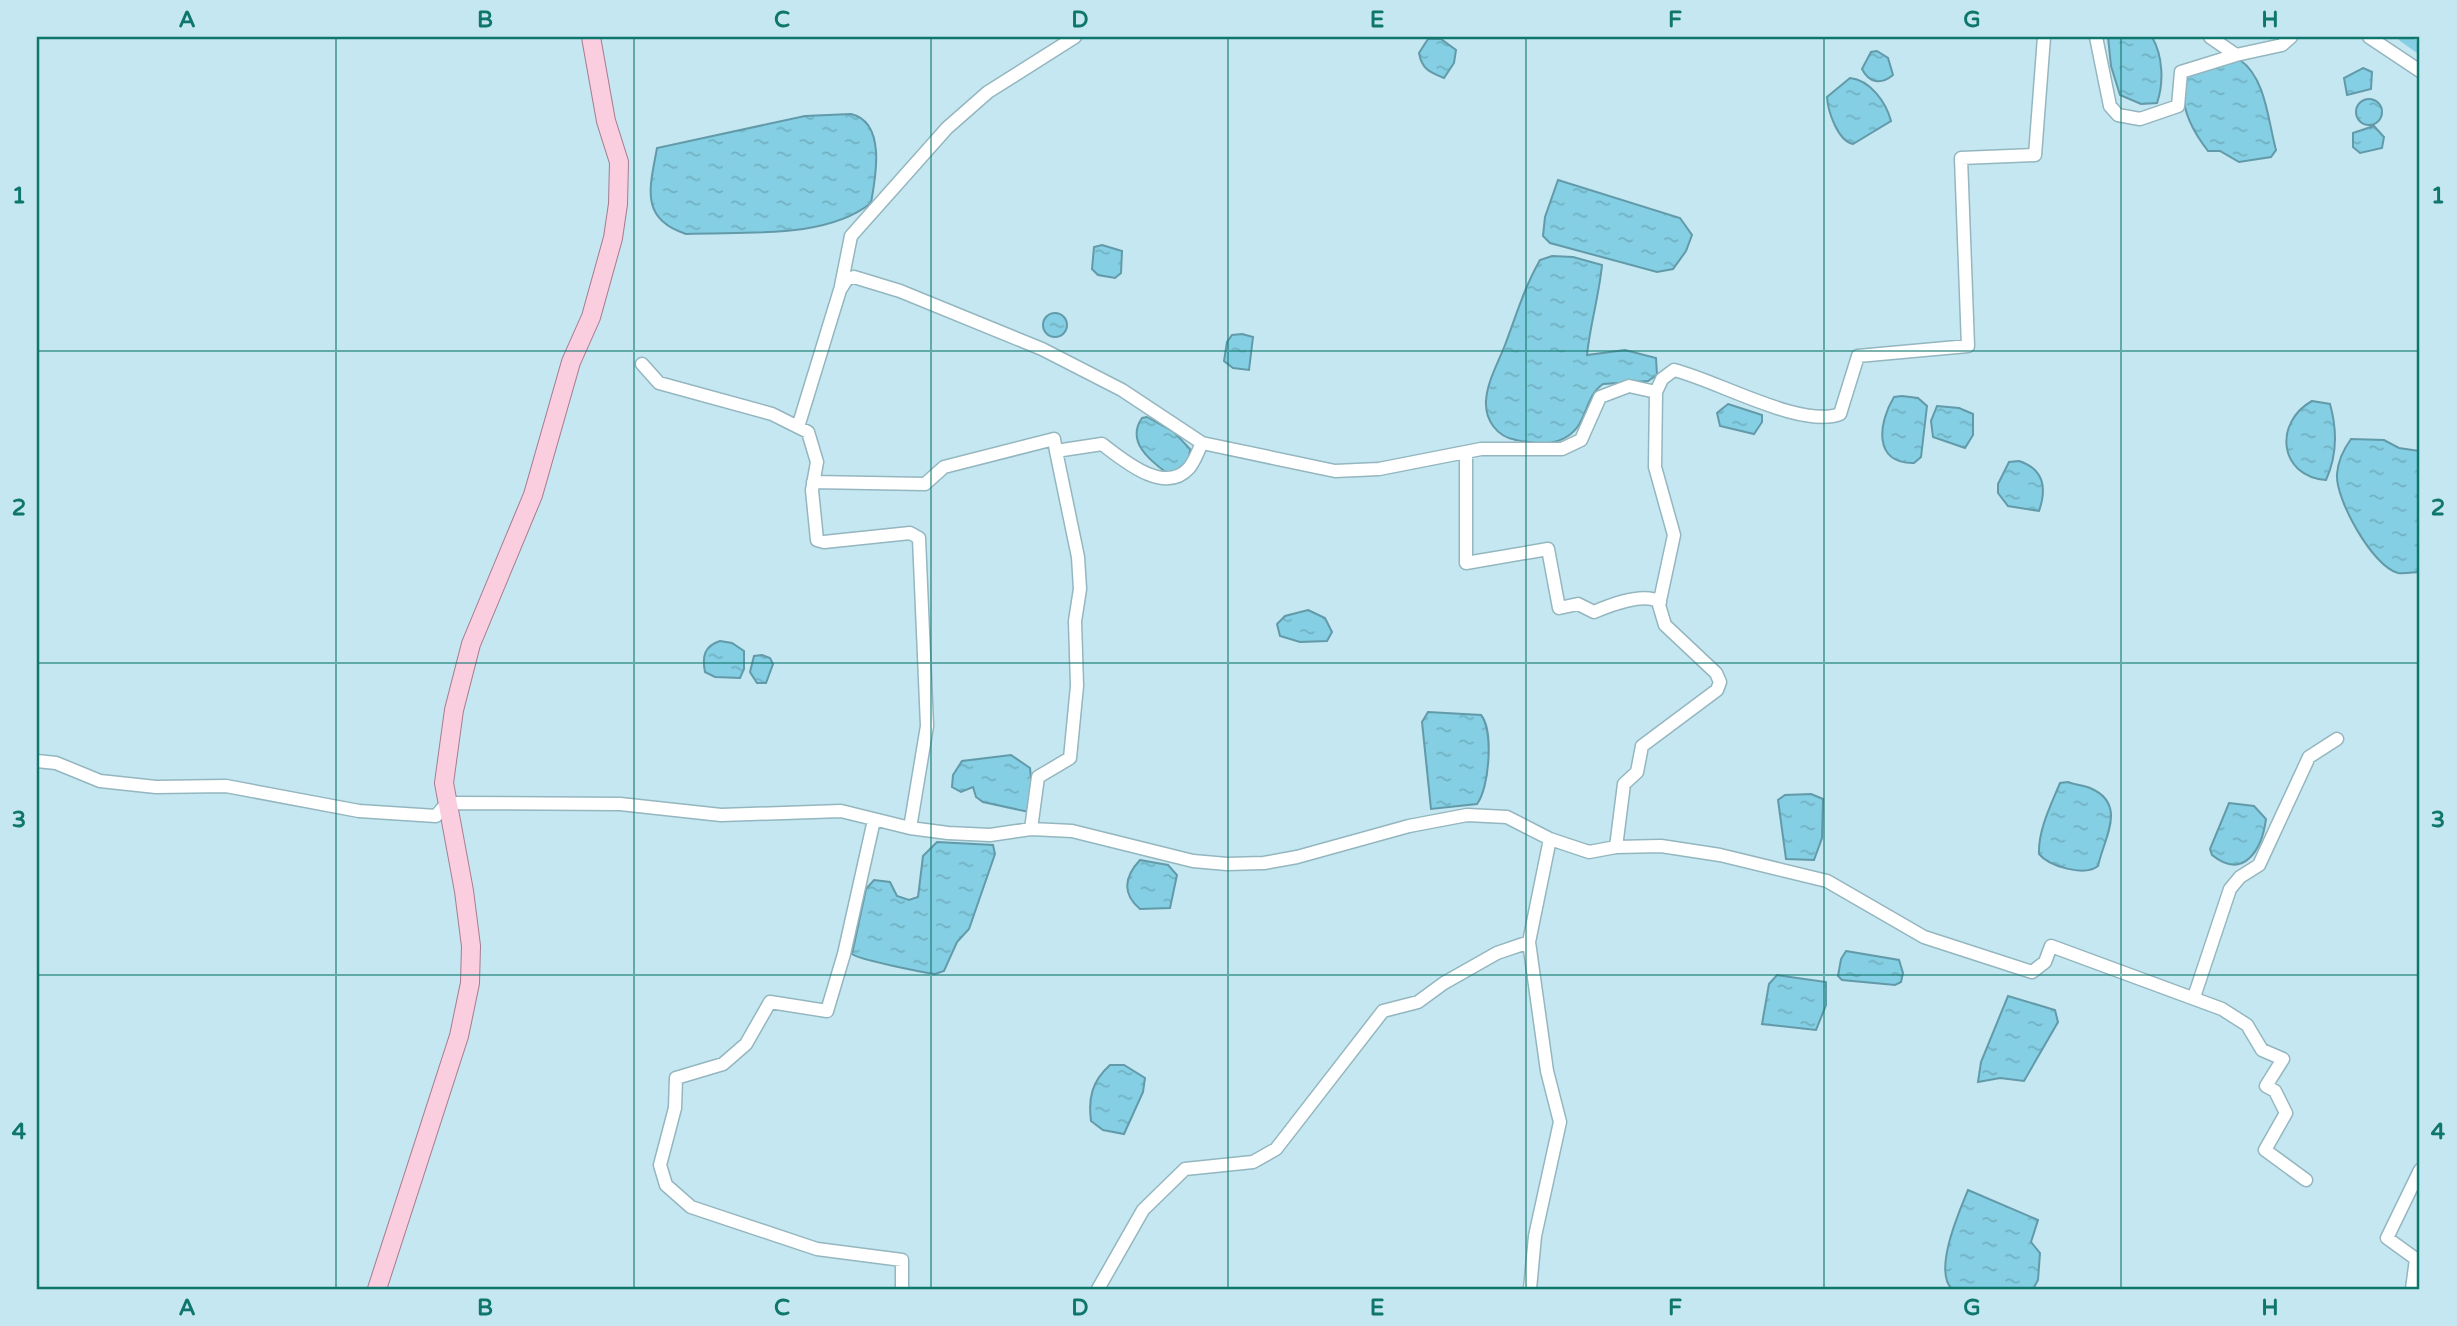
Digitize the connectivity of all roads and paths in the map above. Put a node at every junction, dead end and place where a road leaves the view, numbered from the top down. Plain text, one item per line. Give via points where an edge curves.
1 (591, 37) edge
2 (1075, 37) edge
3 (2044, 37) edge
4 (2096, 37) edge
5 (2210, 37) edge
6 (2291, 37) edge
7 (2369, 37) edge
8 (2235, 55) junction
9 (2420, 71) edge
10 (840, 290) junction
11 (642, 364) dead end
12 (1656, 393) junction
13 (798, 427) junction
14 (1202, 443) junction
15 (1056, 451) junction
16 (1466, 452) junction
17 (813, 482) junction
18 (1660, 602) junction
19 (2337, 739) dead end
20 (37, 761) edge
21 (447, 803) junction
22 (874, 820) junction
23 (910, 828) junction
24 (1031, 829) junction
25 (1550, 839) junction
26 (1616, 847) junction
27 (1529, 942) junction
28 (2194, 996) junction
29 (2420, 1170) edge
30 (2306, 1180) dead end
31 (377, 1289) edge
32 (902, 1289) edge
33 (1098, 1289) edge
34 (1530, 1289) edge
35 (2412, 1289) edge

1 - 21 main road via 606,121 619,162 613,238 533,495 471,645 452,721 444,783
2 - 10 street via 988,92 947,128 851,236
3 - 12 street via 2035,155 1961,158 1968,346 1858,356 1840,414 1829,418 1789,411 1674,370 1662,379
4 - 8 street via 2110,106 2118,116 2140,119 2178,106 2181,72
5 - 8 street
6 - 8 street via 2282,45
7 - 9 street
10 - 13 street
10 - 14 street via 854,277 1042,349 1122,390
11 - 13 street via 659,383 772,414
12 - 16 street via 1629,386 1600,397 1581,440 1562,449
12 - 18 street via 1656,467 1674,535
13 - 17 street via 808,432 817,461
14 - 15 street via 1189,467 1164,478 1134,468 1102,444
14 - 16 street via 1335,471 1379,469
15 - 17 street via 1054,439 944,467 925,484
15 - 24 street via 1079,557 1077,686 1070,758 1038,777
16 - 18 street via 1466,563 1548,549 1559,608 1578,604 1594,612 1641,599
17 - 23 street via 817,540 910,533 919,538 927,726
18 - 26 street via 1665,625 1720,682 1717,690 1642,746 1637,772 1624,784
19 - 28 street via 2309,757 2259,865 2239,877 2230,889
20 - 21 street via 56,763 100,780 156,788 226,786 359,811 436,816
21 - 22 street via 620,804 721,815 841,811
21 - 31 main road via 464,891 470,983 455,1048
22 - 23 street
22 - 32 street via 827,1011 770,1002 746,1044 723,1064 676,1078 675,1108 660,1165 666,1185 691,1207 817,1249 902,1260
23 - 24 street via 990,835
24 - 25 street via 1072,831 1181,858 1227,864 1297,857 1467,815 1507,817
25 - 26 street via 1589,852
25 - 27 street
26 - 28 street via 1661,846 1790,870 1827,881 1924,937 2032,972 2045,962 2051,946
27 - 33 street via 1497,953 1418,1002 1383,1011 1276,1149 1253,1162 1185,1169 1143,1210
27 - 34 street via 1547,1071 1560,1122 1535,1236
28 - 30 street via 2247,1025 2262,1050 2283,1059 2266,1086 2276,1091 2286,1113 2265,1150
29 - 35 street via 2387,1238 2416,1259

